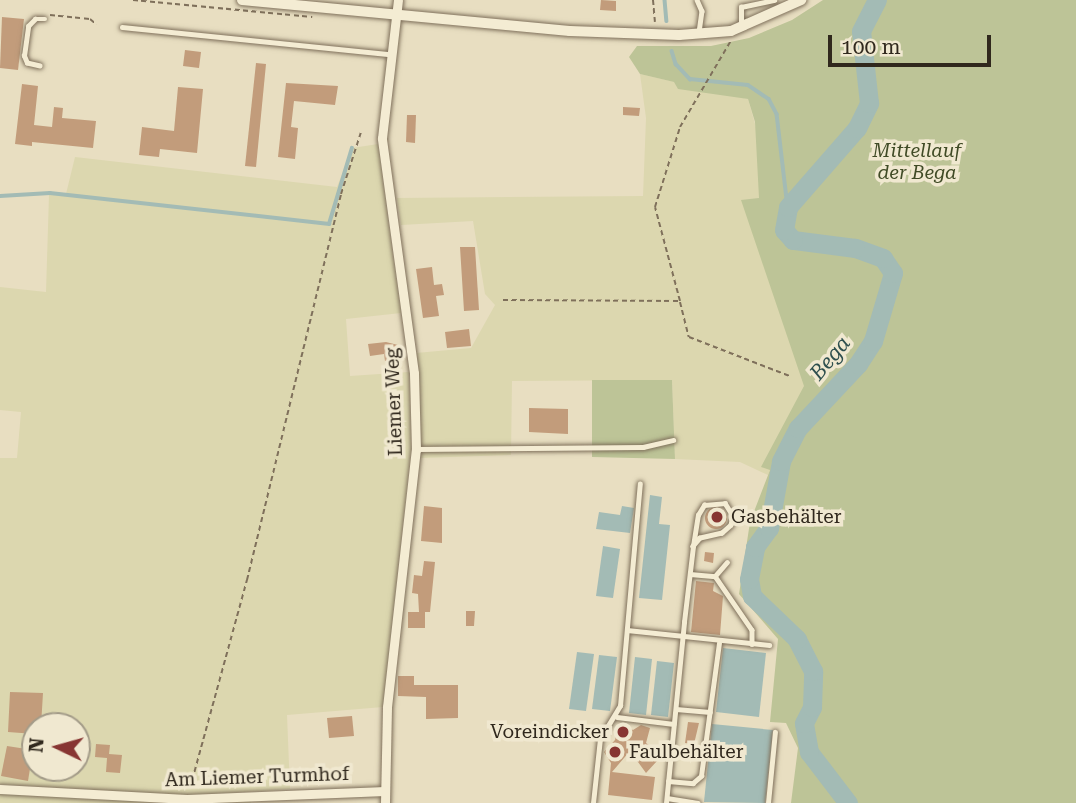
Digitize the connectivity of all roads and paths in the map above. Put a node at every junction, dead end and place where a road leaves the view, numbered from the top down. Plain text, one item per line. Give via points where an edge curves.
1 (242, 0) edge
2 (398, 0) edge
3 (653, 0) edge
4 (697, 0) edge
5 (774, 0) edge
6 (802, 0) edge
7 (395, 16) junction
8 (45, 19) joint
9 (96, 24) dead end
10 (122, 27) dead end
11 (736, 29) junction
12 (655, 34) junction
13 (699, 34) junction
14 (390, 54) junction
15 (40, 66) dead end
16 (362, 129) dead end
17 (503, 300) dead end
18 (680, 301) junction
19 (792, 377) dead end
20 (673, 440) dead end
21 (416, 450) junction
22 (640, 484) dead end
23 (693, 546) junction
24 (727, 562) dead end
25 (690, 574) junction
26 (715, 576) junction
27 (627, 630) junction
28 (683, 639) junction
29 (719, 643) junction
30 (752, 644) junction
31 (769, 645) dead end
32 (676, 709) junction
33 (710, 712) junction
34 (617, 717) junction
35 (674, 724) junction
36 (775, 732) dead end
37 (668, 781) junction
38 (0, 789) edge
39 (385, 791) junction
40 (187, 799) junction
41 (131, 800) edge
42 (666, 800) edge
43 (385, 803) edge
44 (593, 803) edge
45 (698, 803) edge
46 (768, 803) edge

1 - 7 street
2 - 7 street, Liemer Weg
3 - 12 path
4 - 13 lane via 702,11
5 - 11 lane via 741,7
6 - 11 street
7 - 12 street
7 - 14 street, Liemer Weg
8 - 9 path via 50,15 90,19
8 - 15 lane via 35,19 28,26 24,56 27,63
10 - 14 lane
11 - 13 street
11 - 18 path via 680,127 655,207
12 - 13 street
14 - 21 street, Liemer Weg via 382,138 414,373
16 - 40 path via 341,194 247,580
17 - 18 path
18 - 19 path via 689,337
20 - 21 lane via 643,447
21 - 39 street, Liemer Weg via 387,707
22 - 27 lane
23 - 23 lane via 704,505 725,503 733,516 731,525 722,533 700,538
23 - 25 lane
24 - 26 lane
25 - 26 lane
25 - 28 lane
26 - 30 lane via 752,631
27 - 28 lane
27 - 34 lane
28 - 29 lane
28 - 32 lane
29 - 30 lane
29 - 33 lane
30 - 31 lane
32 - 33 lane
32 - 35 lane
33 - 37 lane via 701,776 693,783
34 - 35 lane
34 - 44 lane via 602,729
35 - 37 lane
36 - 46 lane
37 - 42 lane
38 - 41 street, Am Liemer Turmhof
39 - 40 street, Am Liemer Turmhof
39 - 43 street, Liemer Weg
40 - 41 street, Am Liemer Turmhof
42 - 45 lane

